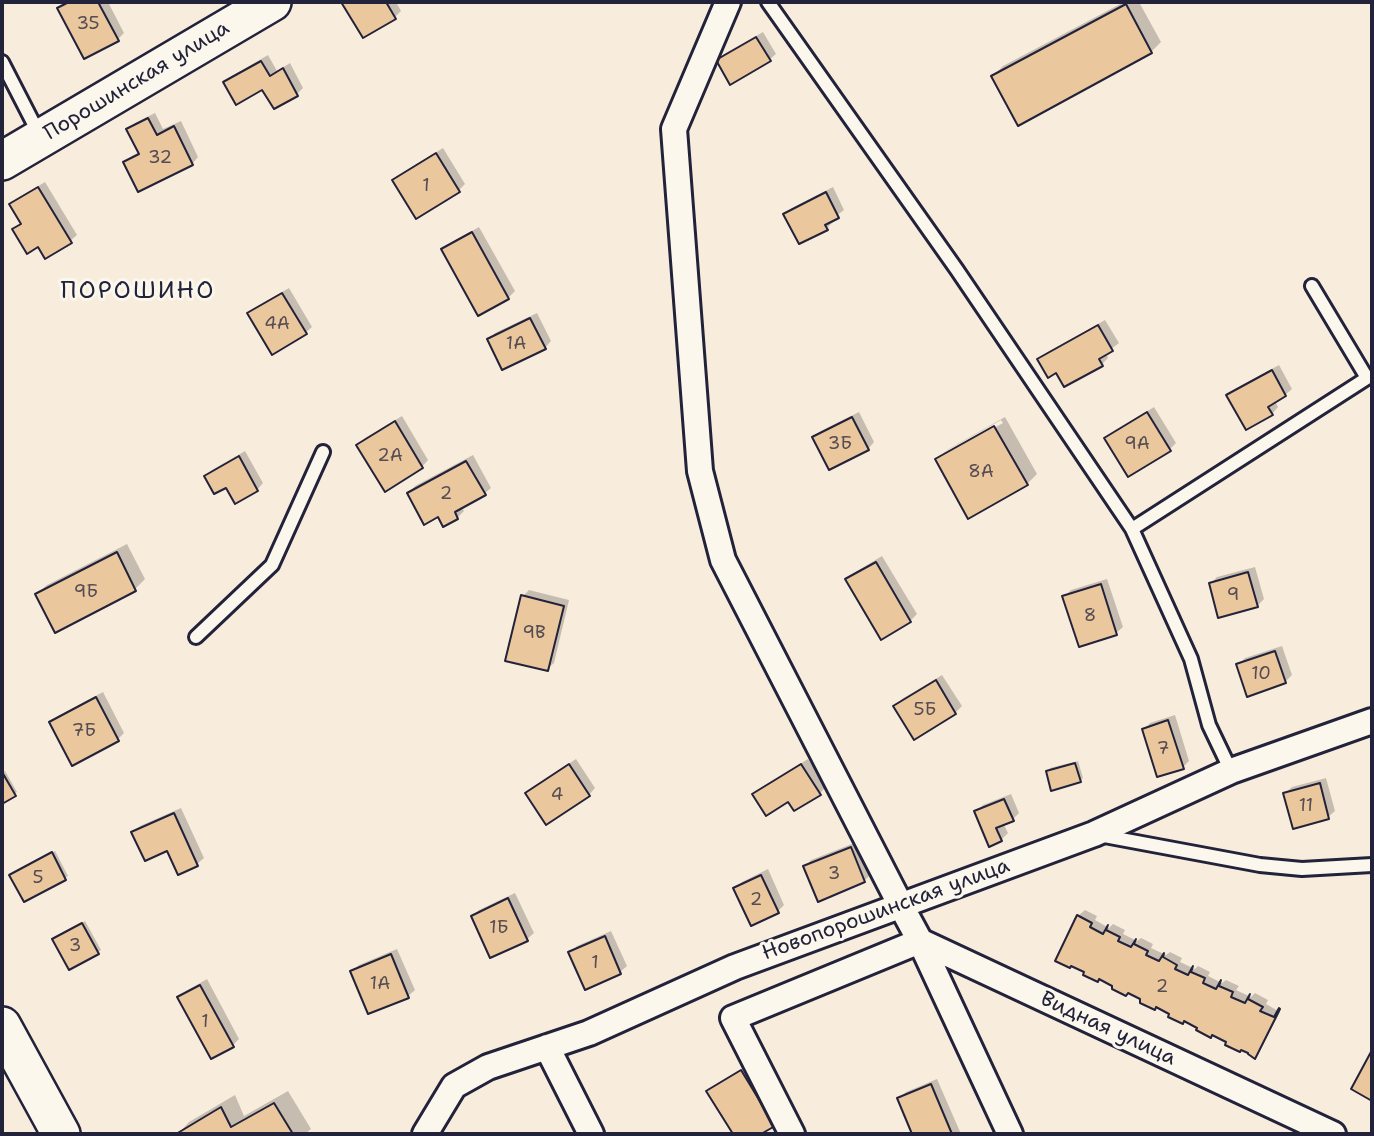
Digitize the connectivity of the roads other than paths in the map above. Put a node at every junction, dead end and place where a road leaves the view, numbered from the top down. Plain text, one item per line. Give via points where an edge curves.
1 (728, 2) edge
2 (768, 2) edge
3 (251, 7) edge
4 (2, 62) edge
5 (41, 138) junction
6 (2, 161) edge
7 (1312, 286) dead end
8 (323, 452) dead end
9 (1132, 529) junction
10 (196, 637) dead end
11 (1372, 721) edge
12 (1231, 771) junction
13 (1094, 834) junction
14 (1372, 865) edge
15 (900, 904) junction
16 (920, 941) junction
17 (2, 1026) edge
18 (547, 1047) junction
19 (61, 1134) edge
20 (425, 1134) edge
21 (591, 1134) edge
22 (792, 1134) edge
23 (1010, 1134) edge
24 (1333, 1134) edge

1 - 15 street via 674,129 700,471 723,560
2 - 9 lane
3 - 5 street, Порошинская улица
4 - 5 lane
5 - 6 street, Порошинская улица
7 - 9 lane via 1367,378
8 - 10 lane via 272,565
9 - 12 lane via 1191,659 1209,725
11 - 12 street, Новопорошинская улица
12 - 13 street, Новопорошинская улица
13 - 14 lane via 1302,869
13 - 15 street, Новопорошинская улица
15 - 16 street
15 - 18 street, Новопорошинская улица via 735,967 589,1033
16 - 22 street via 733,1018
16 - 23 street
16 - 24 street, Видная улица
17 - 19 street
18 - 20 street, Новопорошинская улица via 488,1067 454,1086
18 - 21 street

